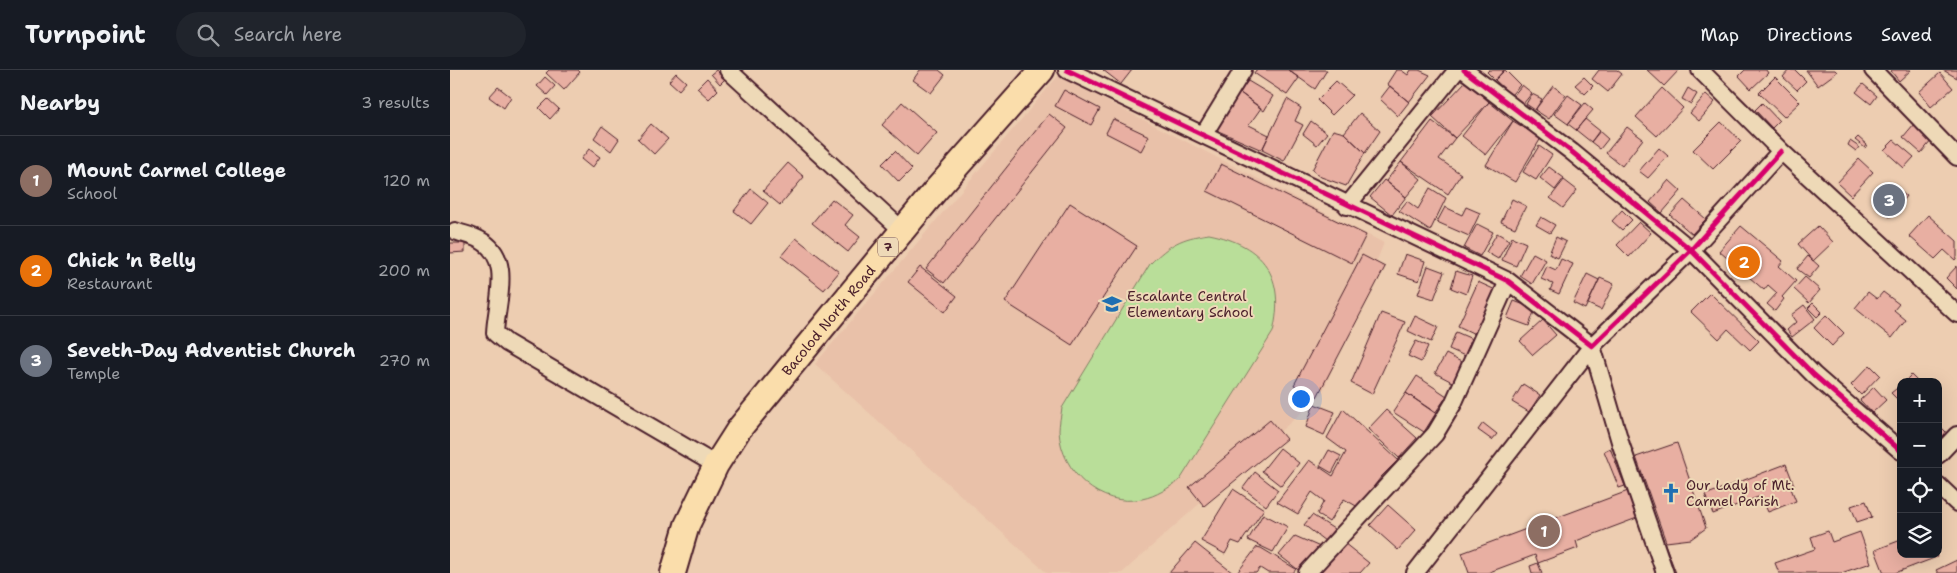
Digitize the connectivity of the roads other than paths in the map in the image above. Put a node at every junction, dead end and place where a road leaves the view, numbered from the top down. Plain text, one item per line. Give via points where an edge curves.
1 (728, 70) edge
2 (1042, 70) edge
3 (1067, 70) edge
4 (1244, 70) edge
5 (1457, 70) edge
6 (1464, 70) edge
7 (1700, 70) edge
8 (1874, 70) edge
9 (1204, 134) junction
10 (1781, 151) junction
11 (1957, 157) edge
12 (1347, 206) junction
13 (902, 230) junction
14 (455, 231) dead end
15 (1691, 250) junction
16 (1508, 281) junction
17 (1957, 314) edge
18 (1592, 346) junction
19 (1957, 435) edge
20 (1897, 448) edge
21 (1942, 452) edge
22 (716, 465) junction
23 (1942, 489) edge
24 (1957, 503) edge
25 (673, 573) edge
26 (1307, 573) edge
27 (1415, 573) edge
28 (1665, 573) edge

1 - 13 street
2 - 13 highway, Bacolod North Road / 7
3 - 9 street
4 - 9 street
5 - 12 street
6 - 15 street via 1572,152
7 - 10 street
8 - 11 street
9 - 12 street
10 - 15 street
10 - 17 street
12 - 16 street
13 - 22 highway, Bacolod North Road / 7 via 739,429
14 - 22 street via 481,241 496,255 502,272 495,332 507,343
15 - 18 street
15 - 20 street via 1814,375
16 - 18 street
16 - 26 street via 1435,434
18 - 27 street
18 - 28 street via 1621,445
19 - 21 street
22 - 25 highway, Bacolod North Road / 7 via 687,525
23 - 24 street

